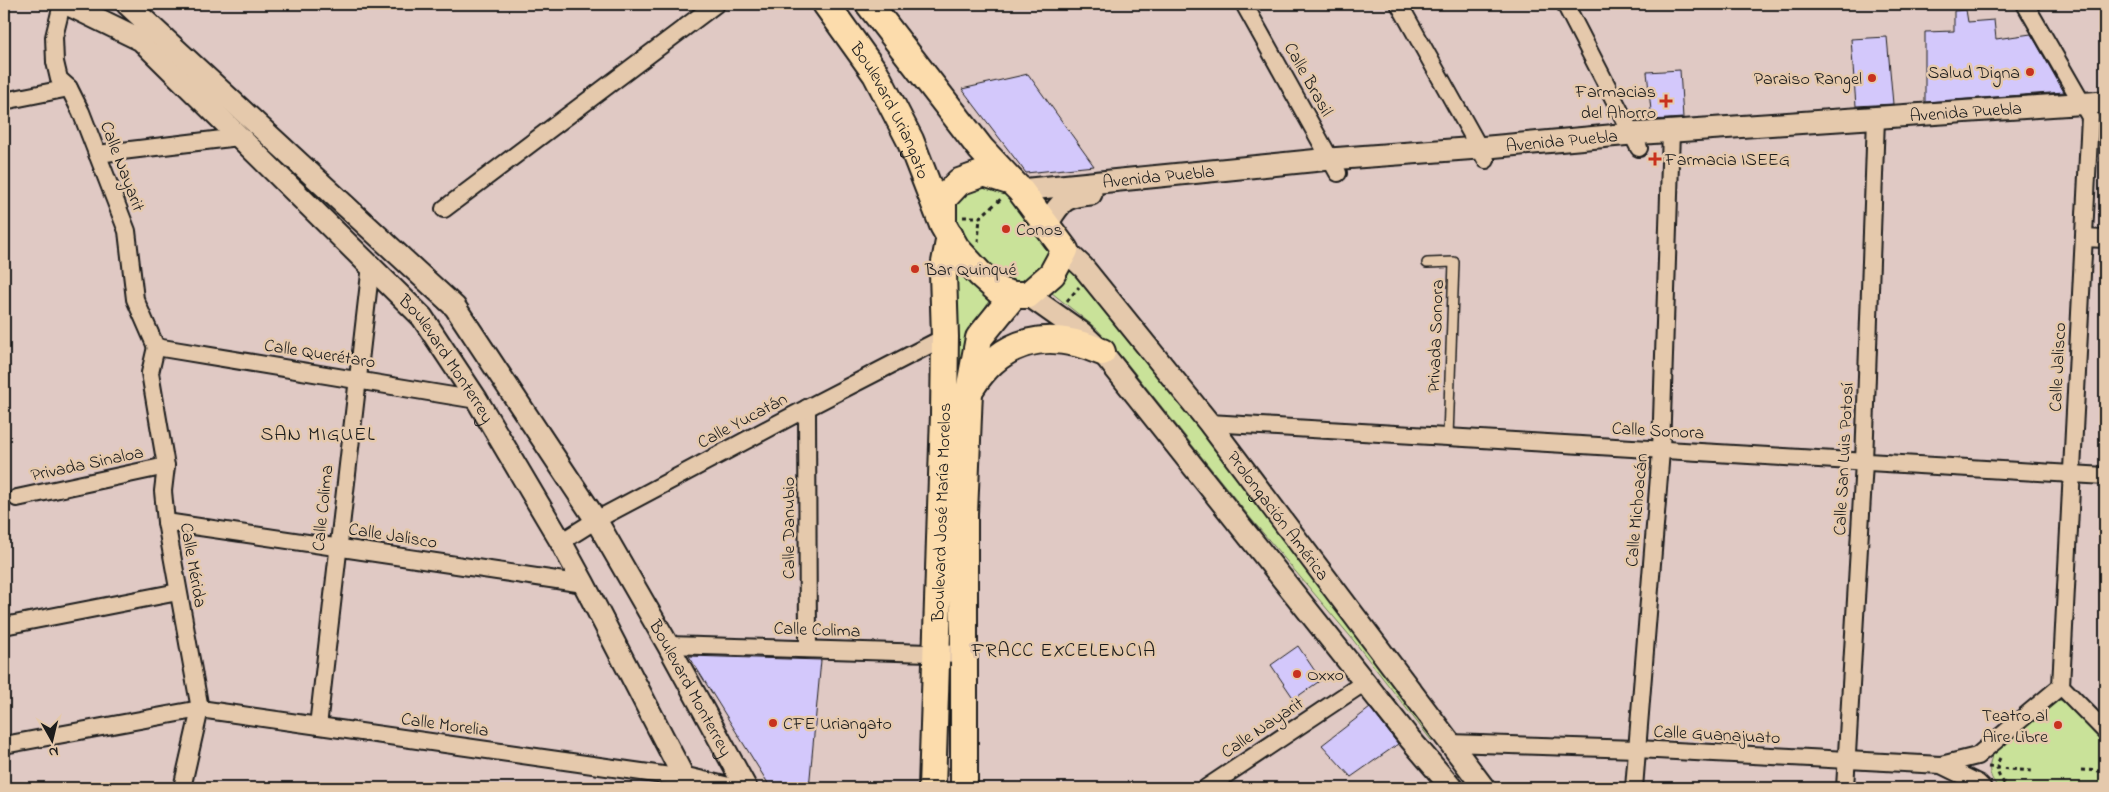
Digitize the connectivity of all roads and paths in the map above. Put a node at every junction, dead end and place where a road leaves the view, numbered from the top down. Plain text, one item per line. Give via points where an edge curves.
1 (127, 4) edge
2 (716, 4) edge
3 (826, 4) edge
4 (869, 4) edge
5 (1244, 4) edge
6 (1399, 4) edge
7 (1568, 4) edge
8 (2025, 4) edge
9 (72, 5) edge
10 (69, 88) junction
11 (4, 101) edge
12 (2105, 102) edge
13 (2093, 112) edge
14 (1875, 124) junction
15 (239, 137) junction
16 (1671, 138) junction
17 (1635, 141) junction
18 (97, 154) junction
19 (1482, 154) junction
20 (1334, 166) junction
21 (1016, 186) junction
22 (444, 209) dead end
23 (980, 217) junction
24 (1046, 224) junction
25 (950, 226) junction
26 (2084, 238) junction
27 (2105, 239) edge
28 (1065, 250) junction
29 (1427, 263) dead end
30 (371, 266) junction
31 (976, 270) junction
32 (1089, 275) junction
33 (1021, 295) junction
34 (1056, 314) junction
35 (945, 337) junction
36 (156, 347) junction
37 (1102, 352) junction
38 (357, 379) junction
39 (969, 391) junction
40 (477, 400) junction
41 (807, 408) junction
42 (1209, 423) junction
43 (1448, 437) junction
44 (1661, 451) junction
45 (1864, 462) junction
46 (166, 466) junction
47 (2072, 474) junction
48 (2105, 476) edge
49 (17, 498) dead end
50 (596, 520) junction
51 (166, 522) junction
52 (561, 542) junction
53 (338, 547) junction
54 (584, 584) junction
55 (178, 592) junction
56 (4, 626) edge
57 (668, 645) junction
58 (808, 648) junction
59 (935, 654) junction
60 (963, 654) junction
61 (1364, 682) junction
62 (2060, 686) junction
63 (200, 709) junction
64 (318, 726) junction
65 (2105, 731) edge
66 (1410, 739) junction
67 (1450, 743) junction
68 (4, 745) edge
69 (1637, 749) junction
70 (2006, 752) dead end
71 (730, 758) junction
72 (1847, 760) junction
73 (1977, 761) junction
74 (1941, 765) junction
75 (1996, 768) junction
76 (2081, 770) dead end
77 (2032, 771) dead end
78 (2105, 771) edge
79 (685, 783) edge
80 (1981, 786) edge
81 (719, 787) edge
82 (182, 788) edge
83 (746, 788) edge
84 (932, 788) edge
85 (964, 788) edge
86 (1206, 788) edge
87 (1452, 788) edge
88 (1484, 788) edge
89 (1634, 788) edge
90 (1846, 788) edge
91 (2008, 788) edge

1 - 50 street, Boulevard Monterrey via 455,307
2 - 22 street
3 - 25 main road, Boulevard Uriangato via 880,82
4 - 21 main road via 981,149
5 - 20 street, Calle Brasil
6 - 19 street
7 - 17 street
8 - 13 street
9 - 10 street, Calle Nayarit via 54,37 59,79
9 - 15 street, Boulevard Monterrey via 141,40
10 - 11 street
10 - 18 street, Calle Nayarit
12 - 13 street, Avenida Puebla
13 - 14 street, Avenida Puebla
13 - 26 street, Calle Jalisco
14 - 16 street, Avenida Puebla
14 - 45 street, Calle San Luis Potosí
15 - 18 street
15 - 30 street, Boulevard Monterrey
16 - 17 street, Avenida Puebla
16 - 44 street, Calle Michoacán
17 - 19 street, Avenida Puebla
18 - 36 street, Calle Nayarit via 127,231 135,299
19 - 20 street, Avenida Puebla
20 - 21 street, Avenida Puebla
20 - 24 street, Avenida Puebla via 1072,195 1061,202
21 - 23 path
21 - 24 main road
21 - 25 main road, Boulevard José María Morelos via 984,173 959,182 943,198
23 - 25 path
23 - 31 path
24 - 28 main road
25 - 31 main road, Boulevard Uriangato via 956,248
25 - 35 main road, Boulevard José María Morelos via 943,273
26 - 27 street
26 - 47 street, Calle Jalisco
28 - 32 street, Prolongación América
28 - 33 main road via 1052,274
29 - 43 lane, Privada Sonora via 1454,262
30 - 38 street, Calle Colima
30 - 40 street, Boulevard Monterrey via 422,316
31 - 33 main road via 999,291
32 - 34 path
32 - 42 street, Prolongación América
33 - 34 street, Prolongación América
33 - 39 main road, Boulevard José María Morelos via 979,338
34 - 37 street, Prolongación América
35 - 41 street, Calle Yucatán
35 - 59 main road, Boulevard José María Morelos
36 - 38 street, Calle Querétaro
36 - 46 street, Calle Mérida via 150,373
37 - 39 main road via 1082,343 1057,338 1024,343 991,363
37 - 61 street, Prolongación América
38 - 40 street, Calle Querétaro
38 - 53 street, Calle Colima
39 - 60 main road, Boulevard José María Morelos
40 - 52 street, Boulevard Monterrey
41 - 50 street, Calle Yucatán
41 - 58 street, Calle Danubio
42 - 43 street, Calle Sonora
42 - 67 street, Prolongación América
43 - 44 street, Calle Sonora
44 - 45 street, Calle Sonora
44 - 69 street, Calle Michoacán
45 - 47 street, Calle Sonora
45 - 72 street, Calle San Luis Potosí
46 - 49 street, Privada Sinaloa
46 - 51 street, Calle Mérida via 163,491
47 - 48 street, Calle Sonora
47 - 62 street, Calle Jalisco
50 - 52 street, Calle Yucatán
50 - 57 street, Boulevard Monterrey
51 - 53 street, Calle Jalisco
51 - 55 street, Calle Mérida
52 - 54 street, Boulevard Monterrey
53 - 54 street, Calle Jalisco
53 - 64 street, Calle Colima
54 - 79 street, Boulevard Monterrey
55 - 56 street
55 - 63 street, Calle Mérida
57 - 58 street, Calle Colima
57 - 71 street, Boulevard Monterrey
58 - 59 street, Calle Colima
59 - 60 street, Calle Colima
59 - 84 main road, Boulevard José María Morelos
60 - 85 main road, Boulevard José María Morelos
61 - 66 street, Prolongación América
61 - 86 street, Calle Nayarit
62 - 65 street
62 - 73 street
63 - 64 street, Calle Morelia
63 - 68 street, Calle Morelia
63 - 82 street, Calle Mérida
64 - 79 street, Calle Morelia
66 - 67 street via 1429,744
66 - 87 street, Prolongación América
67 - 69 street, Calle Guanajuato
67 - 88 street, Prolongación América
69 - 72 street, Calle Guanajuato
69 - 89 street, Calle Michoacán
70 - 75 path
71 - 81 street via 729,772
71 - 83 street, Boulevard Monterrey
72 - 74 street, Calle Guanajuato
72 - 90 street, Calle San Luis Potosí
73 - 74 street
73 - 75 path
73 - 80 street
74 - 80 street, Calle Guanajuato
75 - 77 path
75 - 91 path
76 - 78 path
79 - 81 street, Boulevard Monterrey

